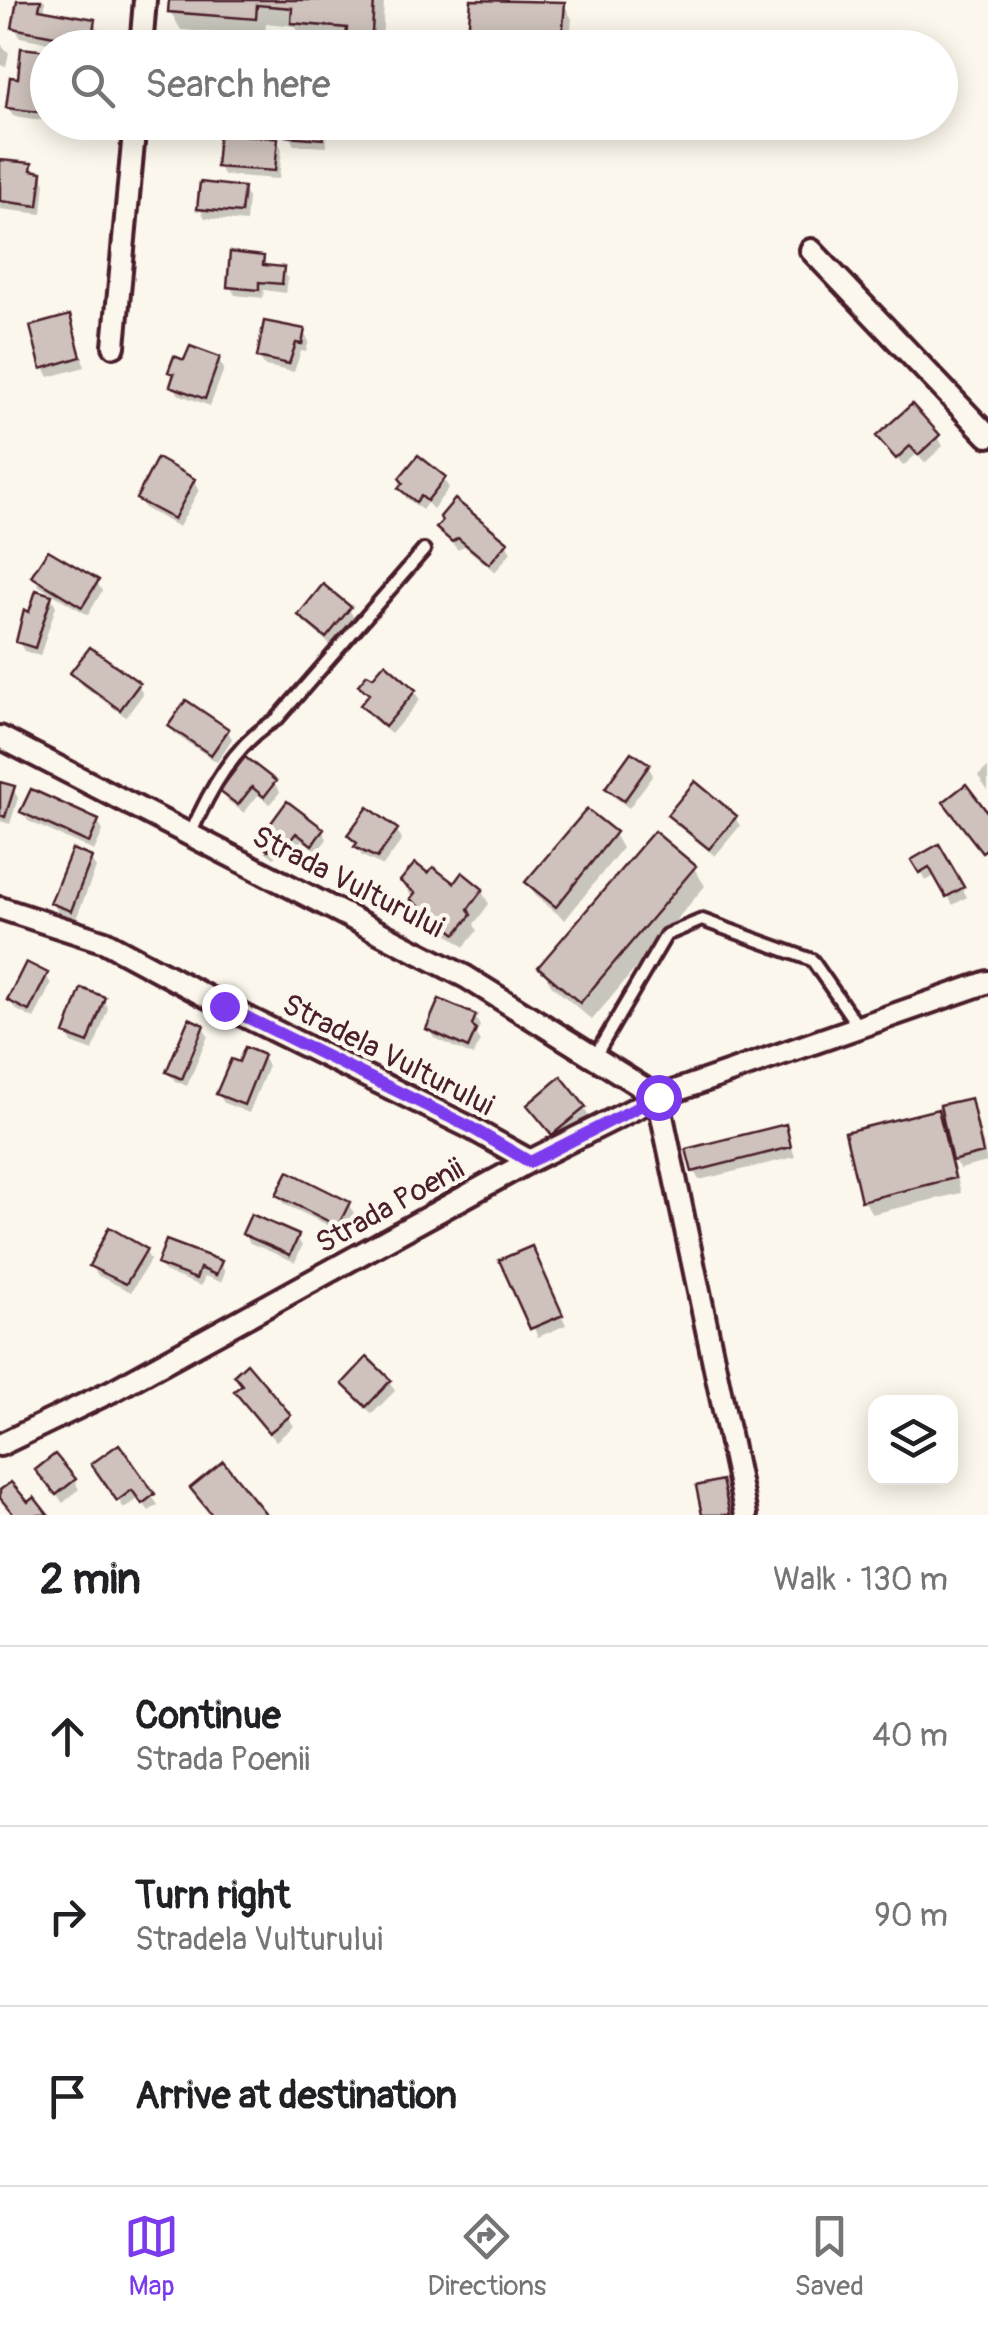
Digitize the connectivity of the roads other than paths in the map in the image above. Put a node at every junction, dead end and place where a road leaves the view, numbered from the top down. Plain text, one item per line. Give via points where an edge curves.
1 (145, 0) edge
2 (142, 30) edge
3 (133, 140) edge
4 (812, 250) dead end
5 (114, 346) dead end
6 (988, 436) edge
7 (424, 550) dead end
8 (0, 737) edge
9 (190, 834) junction
10 (0, 908) edge
11 (987, 989) edge
12 (857, 1026) junction
13 (594, 1058) junction
14 (658, 1097) junction
15 (530, 1162) junction
16 (0, 1444) edge
17 (746, 1515) edge

1 - 2 street
3 - 5 street
4 - 6 street
7 - 9 lane via 277,719 239,752 211,787
8 - 9 street, Strada Vulturului
9 - 13 street, Strada Vulturului via 466,977
10 - 15 street, Stradela Vulturului via 105,942
11 - 12 street, Strada Poenii
12 - 13 lane via 812,960 702,920 666,935
12 - 14 street, Strada Poenii
13 - 14 street, Strada Vulturului
14 - 15 street, Strada Poenii
14 - 17 street
15 - 16 street, Strada Poenii via 112,1391

